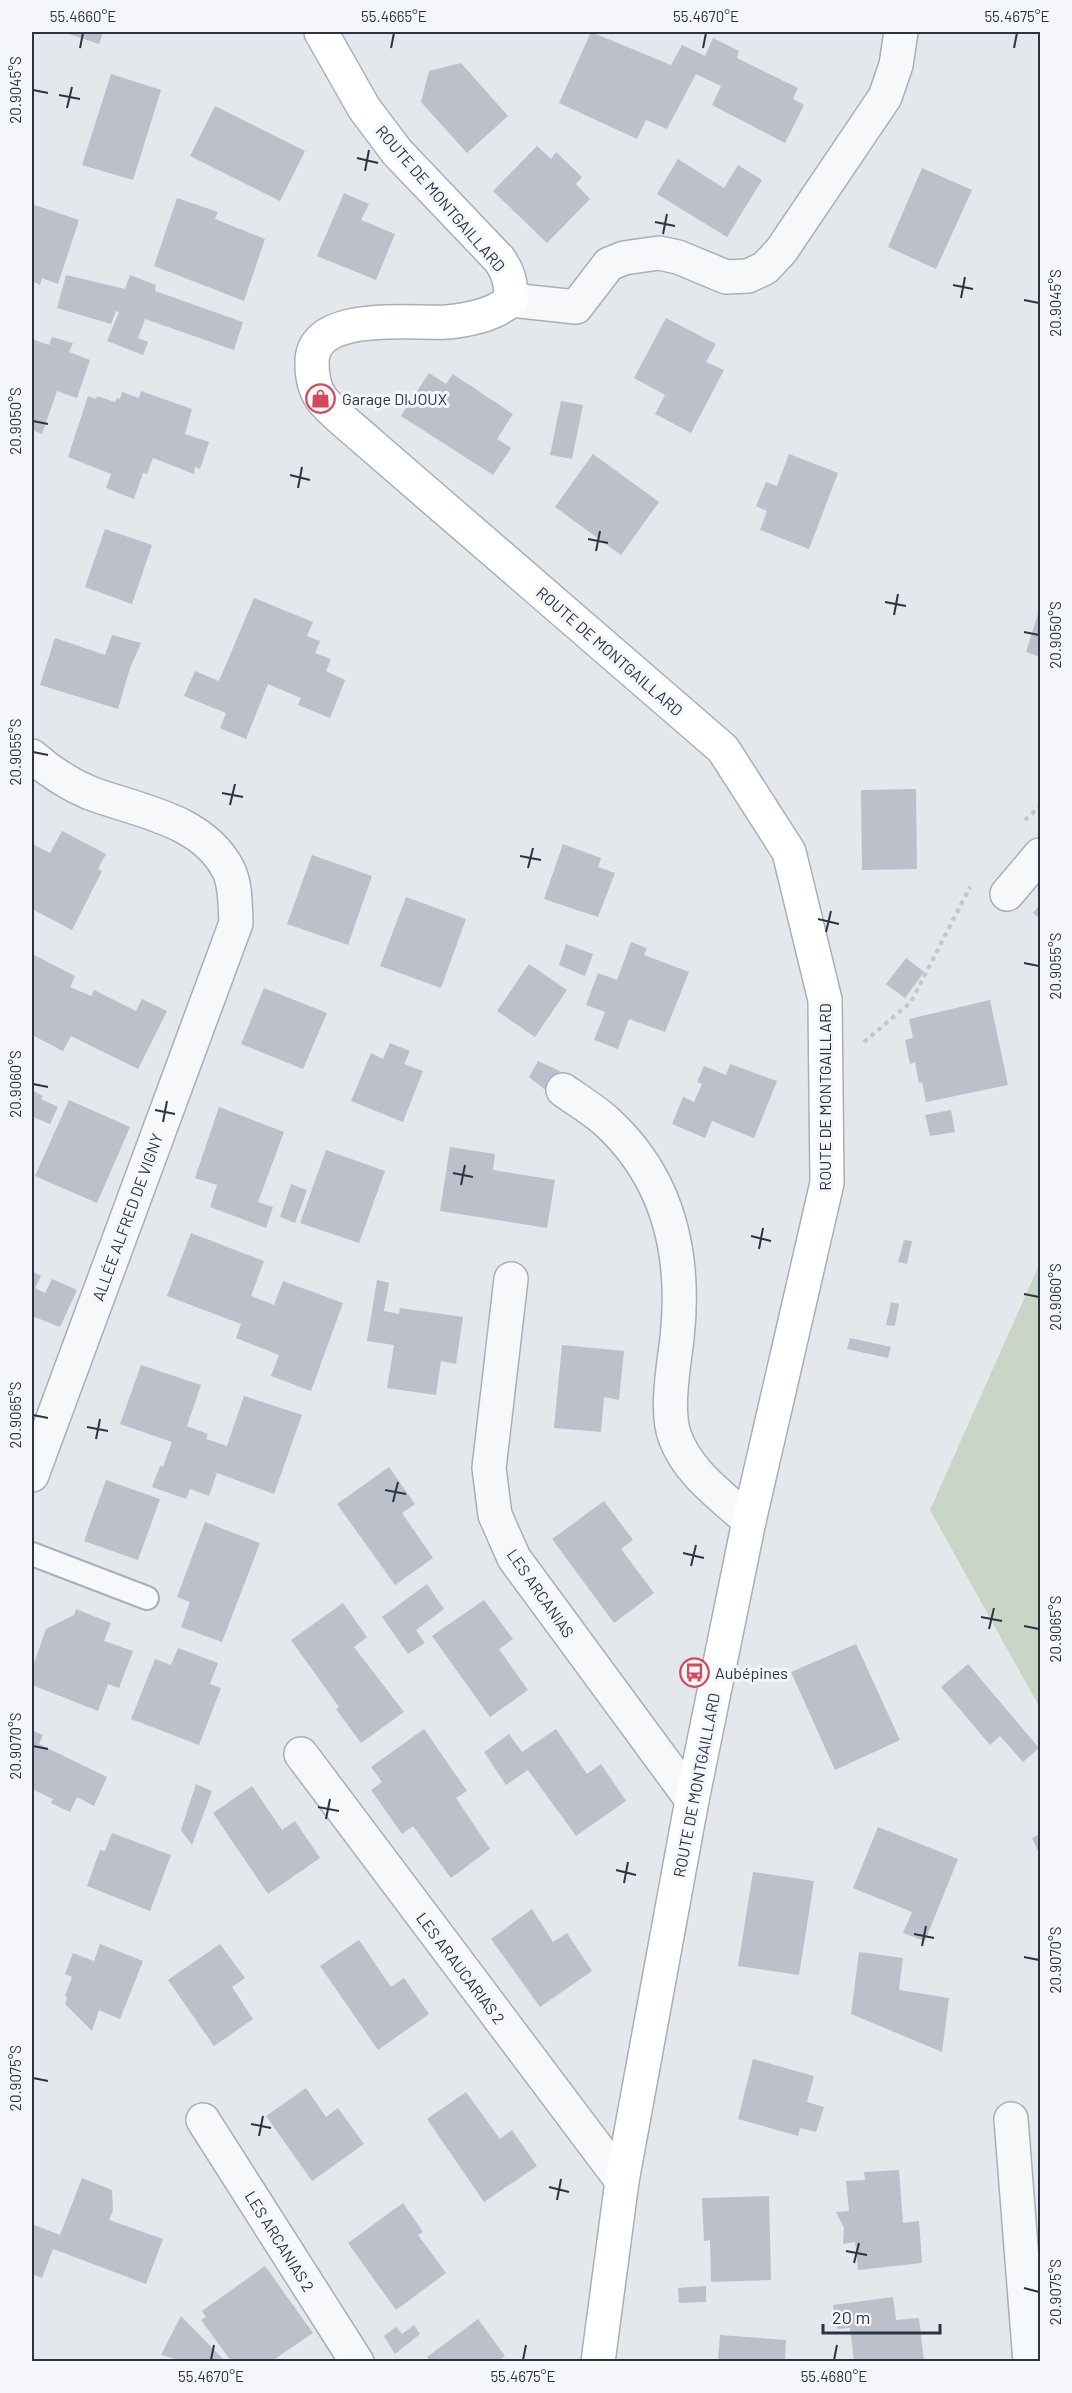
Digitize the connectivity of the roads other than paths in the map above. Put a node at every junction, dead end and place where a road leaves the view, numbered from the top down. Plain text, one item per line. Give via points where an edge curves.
1 (321, 32) edge
2 (901, 32) edge
3 (511, 300) junction
4 (32, 756) edge
5 (1041, 855) edge
6 (1007, 894) dead end
7 (563, 1090) dead end
8 (511, 1279) dead end
9 (32, 1475) edge
10 (749, 1521) junction
11 (32, 1554) edge
12 (147, 1598) dead end
13 (301, 1754) dead end
14 (692, 1800) junction
15 (1011, 2119) dead end
16 (203, 2120) dead end
17 (622, 2181) junction
18 (357, 2361) edge
19 (598, 2361) edge
20 (1030, 2361) edge

1 - 3 street, ROUTE DE MONTGAILLARD via 364,108 397,152 508,272
2 - 3 street via 896,65 885,97 781,251 765,268 748,276 726,277 678,256 641,255 609,264 576,307
3 - 10 street, ROUTE DE MONTGAILLARD via 495,312 448,322 364,323 339,328 321,339 312,355 312,377 321,398 368,442 723,749 789,852 825,1000 827,1184
4 - 9 street, ALLÉE ALFRED DE VIGNY via 87,792 196,833 229,870 236,923
5 - 6 street
7 - 10 street via 606,1121 641,1160 662,1198 673,1234 679,1279 670,1399 674,1436 693,1471
8 - 14 street, LES ARCANIAS via 489,1468 495,1515 514,1558
10 - 14 street, ROUTE DE MONTGAILLARD
11 - 12 lane
13 - 17 street, LES ARAUCARIAS 2
14 - 17 street, ROUTE DE MONTGAILLARD
15 - 20 street
16 - 18 street, LES ARCANIAS 2
17 - 19 street, ROUTE DE MONTGAILLARD

